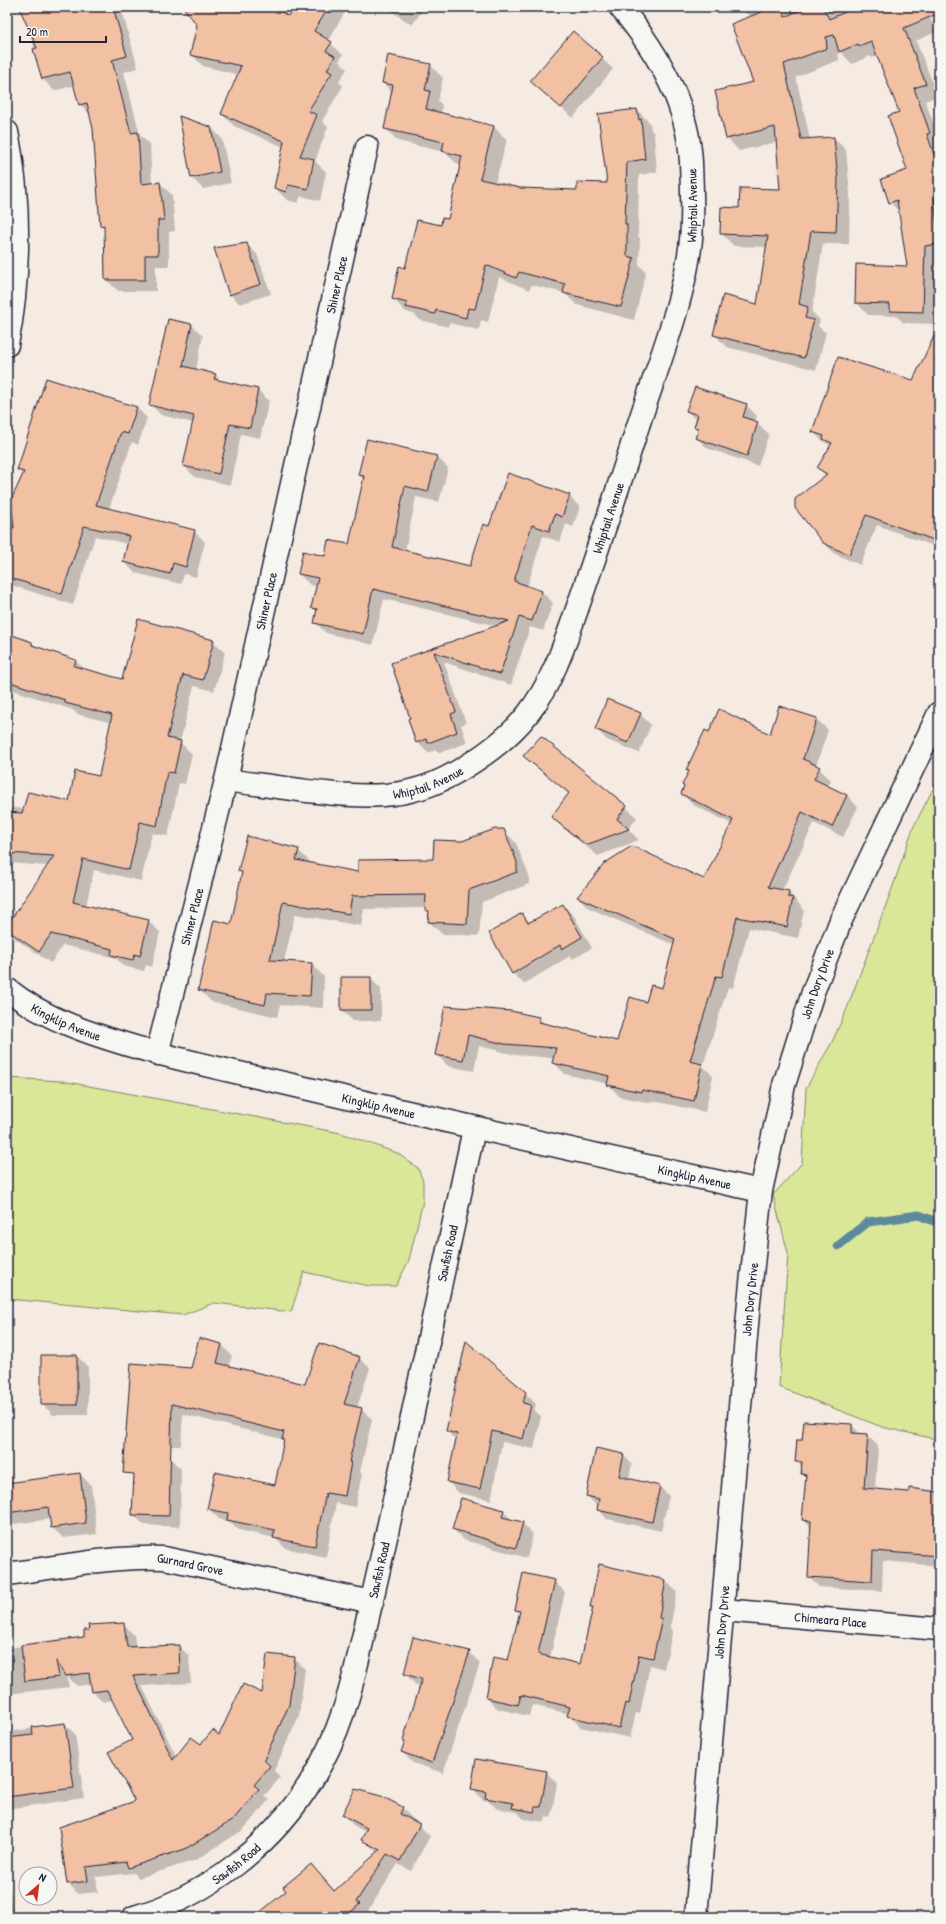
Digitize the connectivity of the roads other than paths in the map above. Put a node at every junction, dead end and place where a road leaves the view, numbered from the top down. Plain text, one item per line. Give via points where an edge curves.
1 (620, 7) edge
2 (7, 132) edge
3 (367, 147) dead end
4 (7, 345) edge
5 (939, 714) edge
6 (226, 780) junction
7 (7, 989) edge
8 (157, 1054) junction
9 (474, 1128) junction
10 (761, 1191) junction
11 (7, 1574) edge
12 (372, 1602) junction
13 (723, 1610) junction
14 (939, 1629) edge
15 (134, 1917) edge
16 (696, 1917) edge

1 - 6 street, Whiptail Avenue via 663,67 681,109 691,160 689,255 675,311 605,528 563,649 544,689 526,716 500,742 452,775 420,788 390,795 362,797
2 - 4 street via 12,156 16,213 12,318
3 - 6 street, Shiner Place
5 - 10 street, John Dory Drive via 844,914 813,992 784,1085
6 - 8 street, Shiner Place
7 - 8 street, Kingklip Avenue via 20,1000 57,1020
8 - 9 street, Kingklip Avenue
9 - 10 street, Kingklip Avenue
9 - 12 street, Sawfish Road
10 - 13 street, John Dory Drive via 751,1271
11 - 12 street, Gurnard Grove via 137,1557 164,1558
12 - 15 street, Sawfish Road via 348,1703 314,1778 292,1810 264,1840 236,1864 201,1888 165,1907
13 - 14 street, Chimeara Place
13 - 16 street, John Dory Drive

